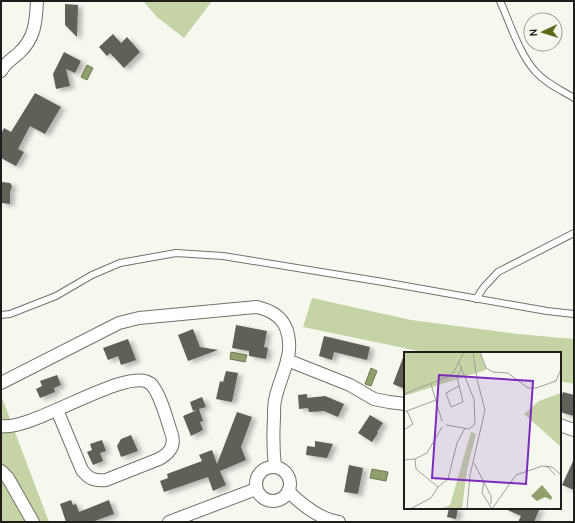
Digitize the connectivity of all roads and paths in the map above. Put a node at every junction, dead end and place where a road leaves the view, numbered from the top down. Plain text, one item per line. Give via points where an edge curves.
1 (37, 1) edge
2 (500, 1) edge
3 (1, 71) edge
4 (574, 98) edge
5 (573, 234) edge
6 (476, 299) junction
7 (574, 314) edge
8 (1, 316) edge
9 (287, 360) junction
10 (1, 383) edge
11 (404, 404) edge
12 (57, 410) junction
13 (561, 425) edge
14 (1, 426) edge
15 (574, 430) edge
16 (275, 467) junction
17 (1, 471) edge
18 (256, 489) junction
19 (288, 491) junction
20 (33, 522) edge
21 (169, 522) edge
22 (339, 522) edge

1 - 3 street via 36,23 30,40
2 - 4 lane via 526,58 536,72
5 - 6 lane via 498,272
6 - 7 lane
6 - 8 lane via 223,256 176,253 120,263 92,275 56,296
9 - 10 street via 289,338 284,324 273,313 258,307 140,318 119,323
9 - 11 street via 350,386 374,399
9 - 16 street via 275,400
12 - 12 street via 130,380 150,383 173,436 172,448 167,455 159,459 106,480 97,481 88,478 82,470
12 - 14 street via 23,423
13 - 15 street
16 - 18 street via 261,471 255,483
16 - 19 street via 283,470 288,476
17 - 20 street via 8,478
18 - 19 street via 263,498 274,502 285,497
18 - 21 street
19 - 22 street via 300,504 319,515

